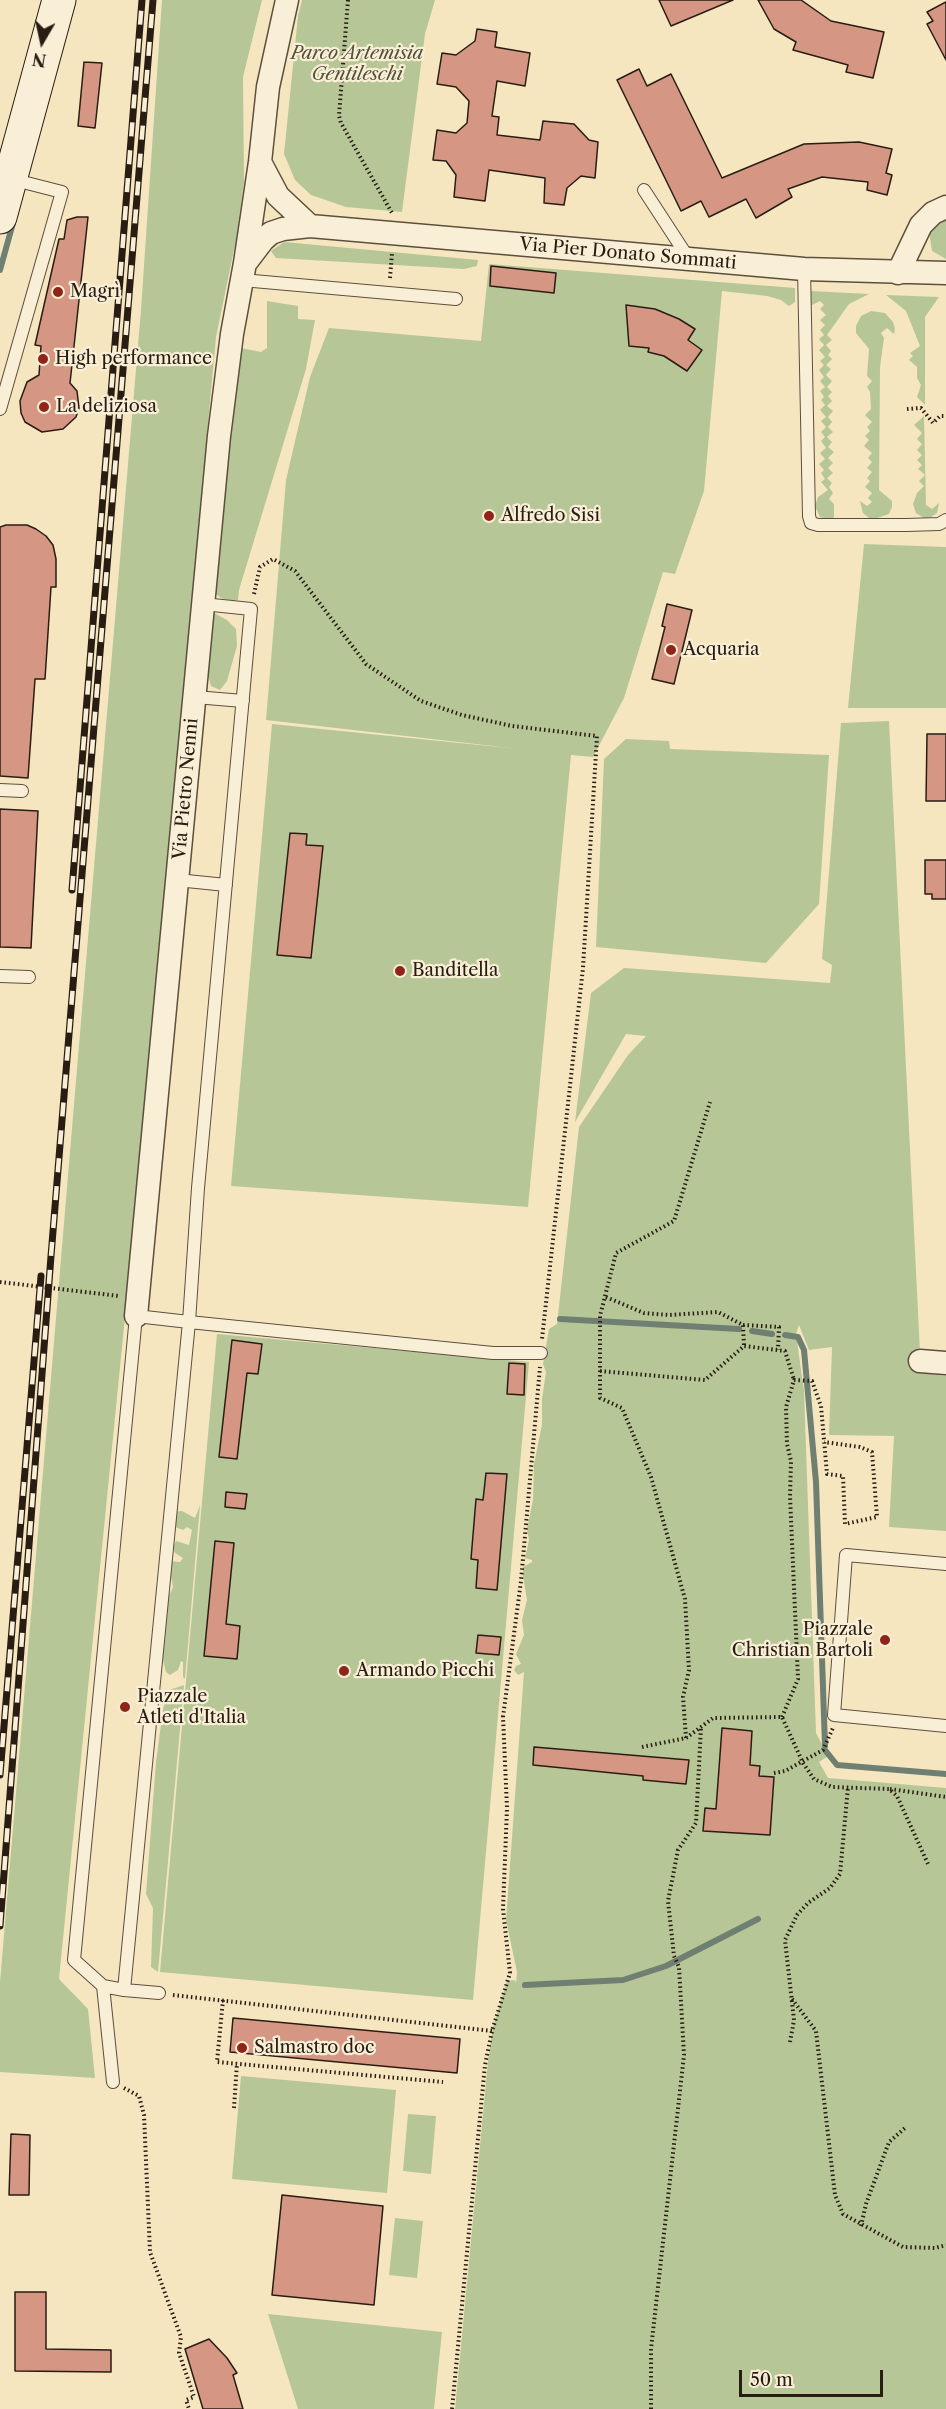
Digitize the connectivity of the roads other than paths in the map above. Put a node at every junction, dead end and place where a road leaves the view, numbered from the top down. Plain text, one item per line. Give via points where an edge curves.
1 (59, 0) edge
2 (287, 0) edge
3 (260, 162) junction
4 (11, 178) junction
5 (644, 190) dead end
6 (946, 207) edge
7 (0, 217) edge
8 (250, 225) junction
9 (310, 226) junction
10 (689, 259) junction
11 (804, 269) junction
12 (244, 272) junction
13 (898, 273) junction
14 (946, 273) edge
15 (456, 299) dead end
16 (0, 409) edge
17 (946, 520) edge
18 (203, 604) junction
19 (195, 698) junction
20 (243, 701) junction
21 (0, 790) edge
22 (22, 791) dead end
23 (177, 880) junction
24 (226, 885) junction
25 (0, 976) edge
26 (28, 977) dead end
27 (137, 1307) junction
28 (189, 1322) junction
29 (541, 1353) road end
30 (946, 1564) edge
31 (946, 1725) edge
32 (103, 1986) junction
33 (124, 1990) junction
34 (159, 1993) road end
35 (113, 2082) road end

1 - 4 main road
2 - 3 street, Via Pietro Nenni via 272,64
3 - 8 street, Via Pietro Nenni
3 - 9 street via 278,196
4 - 7 main road
4 - 16 lane via 62,192
5 - 10 lane
6 - 13 street via 921,225
8 - 9 street via 257,216 269,212
8 - 12 street, Via Pietro Nenni
9 - 10 street, Via Pier Donato Sommati
9 - 12 street, Via Pietro Nenni via 272,233 259,244
10 - 11 street, Via Pier Donato Sommati
11 - 13 street, Via Pier Donato Sommati
11 - 17 lane via 811,523 906,525 939,524
12 - 15 lane
12 - 18 street, Via Pietro Nenni via 222,413
13 - 14 street, Via Pier Donato Sommati
18 - 19 street, Via Pietro Nenni
18 - 20 lane via 251,609
19 - 20 lane
19 - 23 street, Via Pietro Nenni
20 - 24 lane
21 - 22 lane
23 - 24 lane
23 - 27 street, Via Pietro Nenni
24 - 28 lane
25 - 26 lane
27 - 28 lane
27 - 32 lane via 74,1959
28 - 29 lane via 493,1353
28 - 33 lane
30 - 31 lane via 846,1555 834,1715
32 - 33 lane
32 - 35 lane
33 - 34 lane

